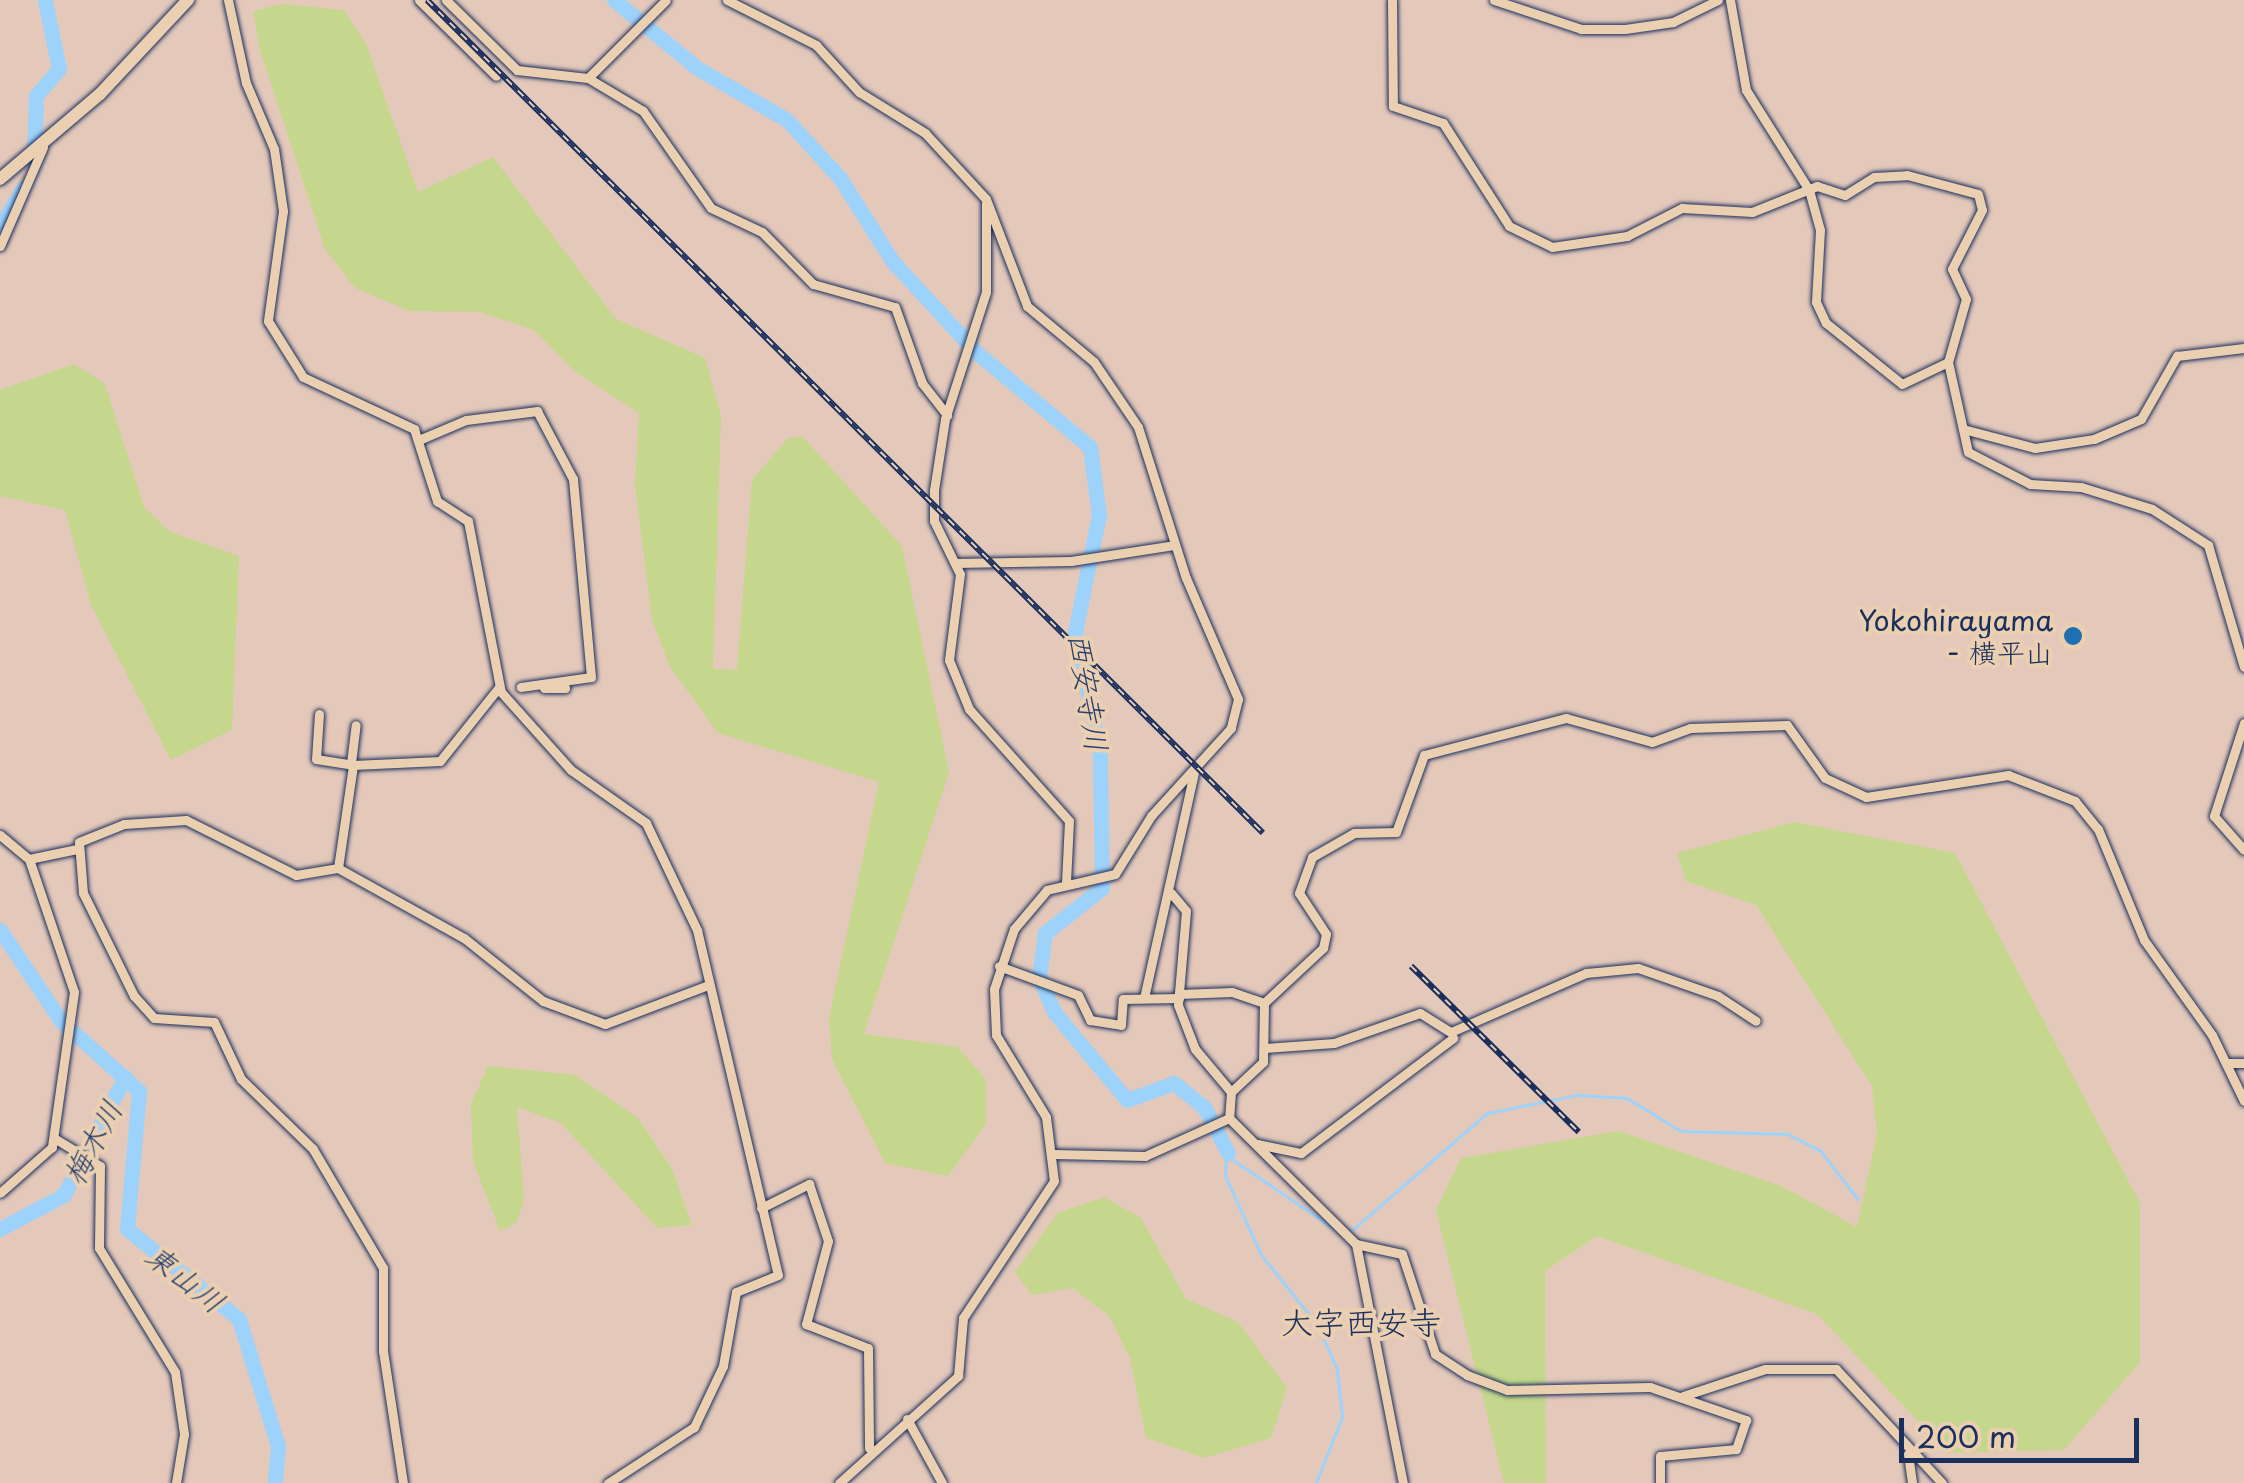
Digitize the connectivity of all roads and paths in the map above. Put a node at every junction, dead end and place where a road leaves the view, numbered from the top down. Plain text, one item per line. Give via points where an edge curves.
1 (188, 0) edge
2 (228, 0) edge
3 (419, 0) edge
4 (446, 0) edge
5 (666, 0) edge
6 (727, 0) edge
7 (1392, 0) edge
8 (1494, 0) edge
9 (1718, 0) edge
10 (1730, 0) edge
11 (496, 76) dead end
12 (588, 78) junction
13 (36, 153) junction
14 (0, 179) edge
15 (1809, 190) junction
16 (986, 199) junction
17 (0, 246) edge
18 (2244, 348) edge
19 (1948, 362) junction
20 (947, 415) junction
21 (1963, 429) junction
22 (421, 440) junction
23 (1174, 544) junction
24 (955, 562) junction
25 (2244, 667) edge
26 (500, 689) junction
27 (318, 714) dead end
28 (2244, 723) edge
29 (356, 725) dead end
30 (352, 764) junction
31 (1196, 765) junction
32 (0, 835) edge
33 (77, 849) junction
34 (2244, 850) edge
35 (29, 858) junction
36 (338, 868) junction
37 (1066, 883) junction
38 (1171, 893) junction
39 (999, 966) junction
40 (708, 985) junction
41 (1179, 996) junction
42 (1144, 998) junction
43 (1264, 1003) junction
44 (1756, 1021) dead end
45 (1454, 1038) dead end
46 (1265, 1048) junction
47 (2228, 1063) junction
48 (2244, 1063) edge
49 (1230, 1092) junction
50 (2244, 1101) edge
51 (1229, 1118) junction
52 (54, 1138) junction
53 (1252, 1142) junction
54 (1054, 1154) junction
55 (0, 1193) edge
56 (761, 1208) junction
57 (1356, 1244) junction
58 (1681, 1397) junction
59 (907, 1419) junction
60 (869, 1448) junction
61 (1908, 1454) junction
62 (176, 1483) edge
63 (403, 1483) edge
64 (608, 1483) edge
65 (839, 1483) edge
66 (942, 1483) edge
67 (1403, 1483) edge
68 (1660, 1483) edge
69 (1912, 1483) edge
70 (1942, 1483) edge

1 - 13 main road
2 - 22 street via 246,83 274,149 283,212 268,321 303,377 391,411
3 - 11 street
4 - 12 street via 517,70
5 - 12 street
6 - 16 street via 816,46 859,92 925,133
7 - 15 street via 1393,106 1443,123 1522,236 1552,248 1628,236 1665,212 1752,212
8 - 9 street via 1581,29 1660,25
10 - 15 street via 1746,90
12 - 20 street via 643,111 711,208 762,232 813,284 895,307 922,383
13 - 14 main road
13 - 17 street
15 - 19 street via 1820,230 1816,302 1840,342 1902,384
15 - 19 street via 1845,195 1874,178 1907,176 1983,200 1952,269 1966,299
16 - 20 street via 986,292
16 - 23 street via 1026,306 1094,362 1138,428
18 - 21 street via 2177,356 2141,419 2094,439 2036,448
19 - 21 street
20 - 24 street via 934,520
21 - 25 street via 1968,452 1990,468 2030,484 2082,486 2195,533 2221,568
22 - 26 street via 437,501 468,521
22 - 26 street via 466,420 537,411 573,479 591,677
23 - 24 street via 1071,561
23 - 31 street via 1238,699 1237,718
24 - 37 street via 954,682 1064,811
26 - 30 street via 440,761
26 - 40 street via 561,761 646,824 693,914
27 - 30 street via 316,759
28 - 34 street via 2214,816
29 - 30 street
30 - 36 street
31 - 37 street via 1115,874
31 - 38 street
32 - 35 street
33 - 35 street
33 - 36 street via 86,835 124,824 186,820 296,876
33 - 63 street via 82,893 134,996 154,1018 205,1018 222,1031 241,1079 314,1149 383,1268 383,1351
35 - 52 street via 74,992
36 - 40 street via 464,938 529,993 605,1024
37 - 39 street via 1028,908
38 - 41 street via 1186,911
38 - 42 street
39 - 42 street via 1078,995 1090,1020 1121,1025 1122,1000
39 - 54 street via 996,1036 1046,1117
40 - 56 street
41 - 42 street
41 - 43 street via 1232,992
41 - 49 street via 1195,1049
43 - 46 street
43 - 47 street via 1323,948 1299,875 1354,832 1396,832 1424,754 1566,718 1652,742 1690,728 1787,725 1825,778 1857,794 1895,797 2008,775 2075,801 2098,829 2144,940
44 - 46 street via 1718,996 1638,968 1586,973 1451,1032 1420,1013 1334,1043
45 - 53 street via 1301,1153
46 - 49 street via 1248,1084
47 - 48 street
47 - 50 street
49 - 51 street
51 - 53 street
51 - 54 street via 1145,1156
52 - 55 street
52 - 62 street via 88,1151 100,1166 99,1248 182,1398
53 - 57 street
54 - 59 street via 1048,1197 1015,1228 963,1318 958,1376
56 - 60 street via 808,1184 828,1241 806,1324 868,1348
56 - 64 street via 778,1275 736,1292 724,1366 694,1427
57 - 58 street via 1402,1254 1434,1354 1467,1376 1508,1390 1630,1384
57 - 67 street
58 - 61 street via 1765,1369 1836,1368
58 - 68 street via 1725,1407 1746,1420 1746,1432 1724,1452 1660,1456
59 - 60 street
59 - 66 street
60 - 65 street
61 - 69 street
61 - 70 street

